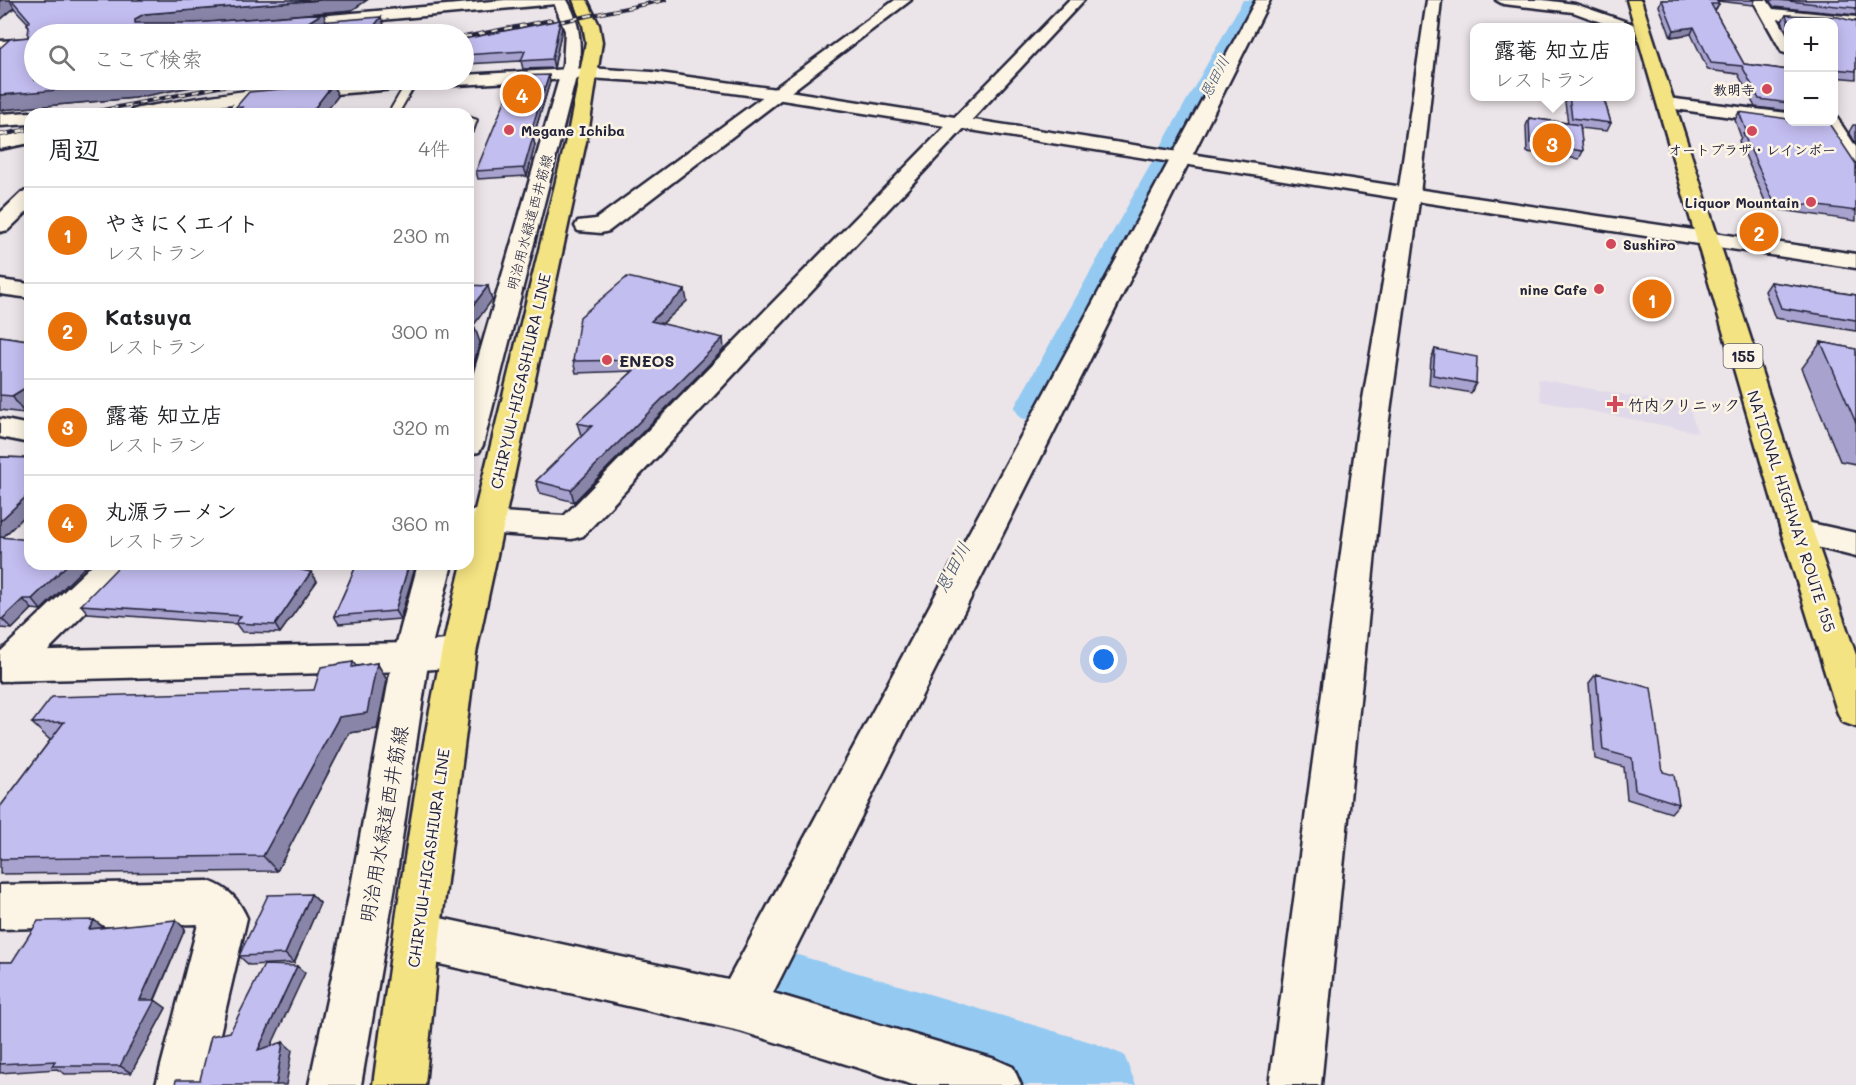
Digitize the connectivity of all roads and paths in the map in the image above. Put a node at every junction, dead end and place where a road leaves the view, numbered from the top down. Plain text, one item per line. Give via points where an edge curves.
1 (558, 0) edge
2 (580, 0) edge
3 (904, 0) edge
4 (1077, 0) edge
5 (1263, 0) edge
6 (1434, 0) edge
7 (1503, 0) edge
8 (1634, 0) edge
9 (1764, 7) edge
10 (1856, 22) edge
11 (1615, 23) edge
12 (1634, 23) edge
13 (277, 24) edge
14 (1635, 32) edge
15 (1784, 42) edge
16 (24, 45) edge
17 (0, 46) edge
18 (578, 74) junction
19 (474, 80) edge
20 (299, 90) edge
21 (407, 90) edge
22 (777, 94) junction
23 (250, 95) junction
24 (1667, 103) junction
25 (174, 108) edge
26 (239, 108) edge
27 (396, 108) edge
28 (24, 118) edge
29 (1784, 118) edge
30 (0, 120) edge
31 (960, 123) junction
32 (1838, 124) edge
33 (1856, 125) edge
34 (1833, 126) edge
35 (24, 138) edge
36 (0, 143) edge
37 (1181, 158) junction
38 (1856, 162) edge
39 (1409, 194) junction
40 (24, 203) edge
41 (0, 225) edge
42 (586, 226) dead end
43 (1707, 237) junction
44 (1856, 261) edge
45 (0, 287) edge
46 (24, 290) edge
47 (474, 425) edge
48 (0, 428) edge
49 (24, 433) edge
50 (478, 521) edge
51 (1797, 531) junction
52 (1856, 545) edge
53 (474, 547) edge
54 (108, 570) edge
55 (433, 570) edge
56 (471, 570) edge
57 (458, 653) junction
58 (411, 657) junction
59 (4, 666) edge
60 (1856, 711) edge
61 (0, 907) edge
62 (417, 936) junction
63 (740, 1006) junction
64 (182, 1085) edge
65 (335, 1085) edge
66 (399, 1085) edge
67 (995, 1085) edge
68 (1296, 1085) edge

1 - 13 street
1 - 18 street, 明治用水緑道西井筋線 via 573,23
2 - 18 main road, CHIRYUU-HIGASHIURA LINE via 594,42
3 - 22 street
4 - 31 street
5 - 37 street
6 - 39 street
7 - 11 street via 1575,8
8 - 12 main road, NATIONAL HIGHWAY ROUTE 155 / 155
9 - 10 street
9 - 15 street
14 - 24 main road, NATIONAL HIGHWAY ROUTE 155 / 155
16 - 17 street
18 - 19 street
18 - 22 street via 652,77
18 - 47 street, 明治用水緑道西井筋線
18 - 50 main road, CHIRYUU-HIGASHIURA LINE via 576,140
20 - 23 street
21 - 27 lane
22 - 31 street
22 - 42 street via 601,226
23 - 25 street
23 - 26 street
24 - 29 street
24 - 43 main road, NATIONAL HIGHWAY ROUTE 155 / 155
28 - 30 street
31 - 37 street
31 - 50 street via 572,528
32 - 33 street
34 - 38 street
35 - 36 street
37 - 39 street
37 - 63 street
39 - 43 street
39 - 68 street via 1372,434
40 - 41 street
43 - 44 street
43 - 51 main road, NATIONAL HIGHWAY ROUTE 155 / 155
45 - 46 street
48 - 49 street
50 - 53 main road, CHIRYUU-HIGASHIURA LINE
51 - 52 street
51 - 60 main road, NATIONAL HIGHWAY ROUTE 155 / 155
54 - 59 street
55 - 58 street, 明治用水緑道西井筋線
56 - 57 main road, CHIRYUU-HIGASHIURA LINE
57 - 58 street
57 - 62 main road, CHIRYUU-HIGASHIURA LINE
58 - 59 street
58 - 65 street, 明治用水緑道西井筋線
61 - 64 street via 208,902 224,918
62 - 63 street
62 - 66 main road, CHIRYUU-HIGASHIURA LINE
63 - 67 street

